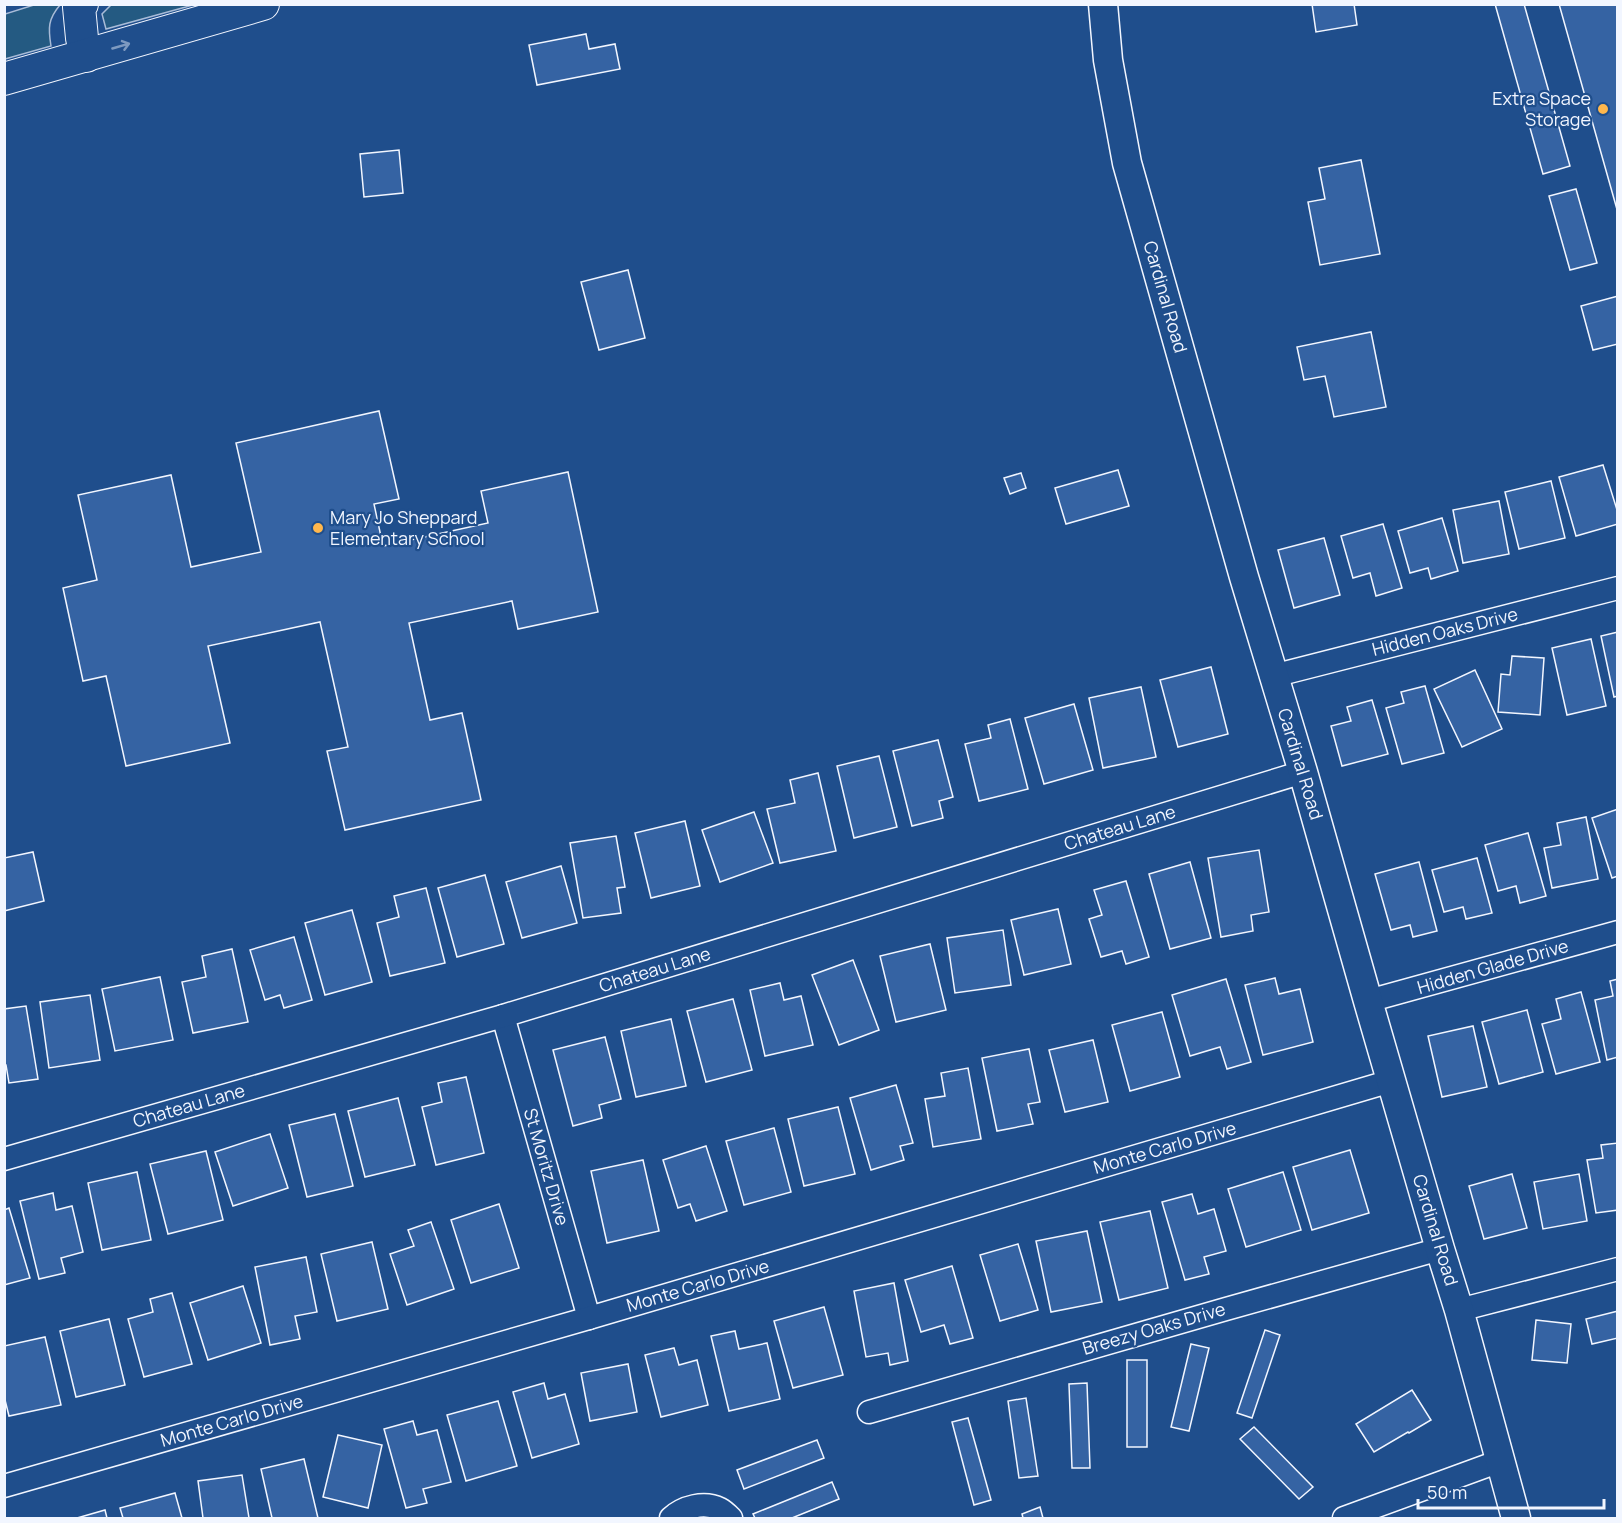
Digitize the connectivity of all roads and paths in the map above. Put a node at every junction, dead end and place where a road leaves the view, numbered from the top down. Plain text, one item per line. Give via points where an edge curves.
1 (82, 4) edge
2 (262, 4) edge
3 (1103, 4) edge
4 (86, 56) junction
5 (4, 79) edge
6 (1617, 588) edge
7 (1273, 676) junction
8 (1303, 772) junction
9 (1617, 932) edge
10 (1368, 1001) junction
11 (503, 1016) junction
12 (1391, 1081) junction
13 (4, 1159) edge
14 (1440, 1249) junction
15 (1617, 1269) edge
16 (1459, 1310) junction
17 (589, 1318) junction
18 (869, 1412) dead end
19 (1500, 1461) junction
20 (4, 1486) edge
21 (671, 1518) edge
22 (731, 1518) edge
23 (1344, 1518) edge
24 (1516, 1518) edge

1 - 4 main road
4 -> 2 main road
3 - 7 street, Cardinal Road via 1108,60 1127,163
4 - 5 main road
6 - 7 street, Hidden Oaks Drive
7 - 8 street, Cardinal Road
8 - 10 street, Cardinal Road
8 - 11 street, Chateau Lane
9 - 10 street, Hidden Glade Drive
10 - 12 street, Cardinal Road
11 - 13 street, Chateau Lane
11 - 17 street, St Moritz Drive
12 - 14 street, Cardinal Road
12 - 17 street, Monte Carlo Drive
14 - 16 street, Cardinal Road
14 - 18 street, Breezy Oaks Drive
15 - 16 street
16 - 19 street, Cardinal Road
17 - 20 street, Monte Carlo Drive
19 - 23 street
19 - 24 street, Cardinal Road
21 - 22 street via 702,1504 720,1509

